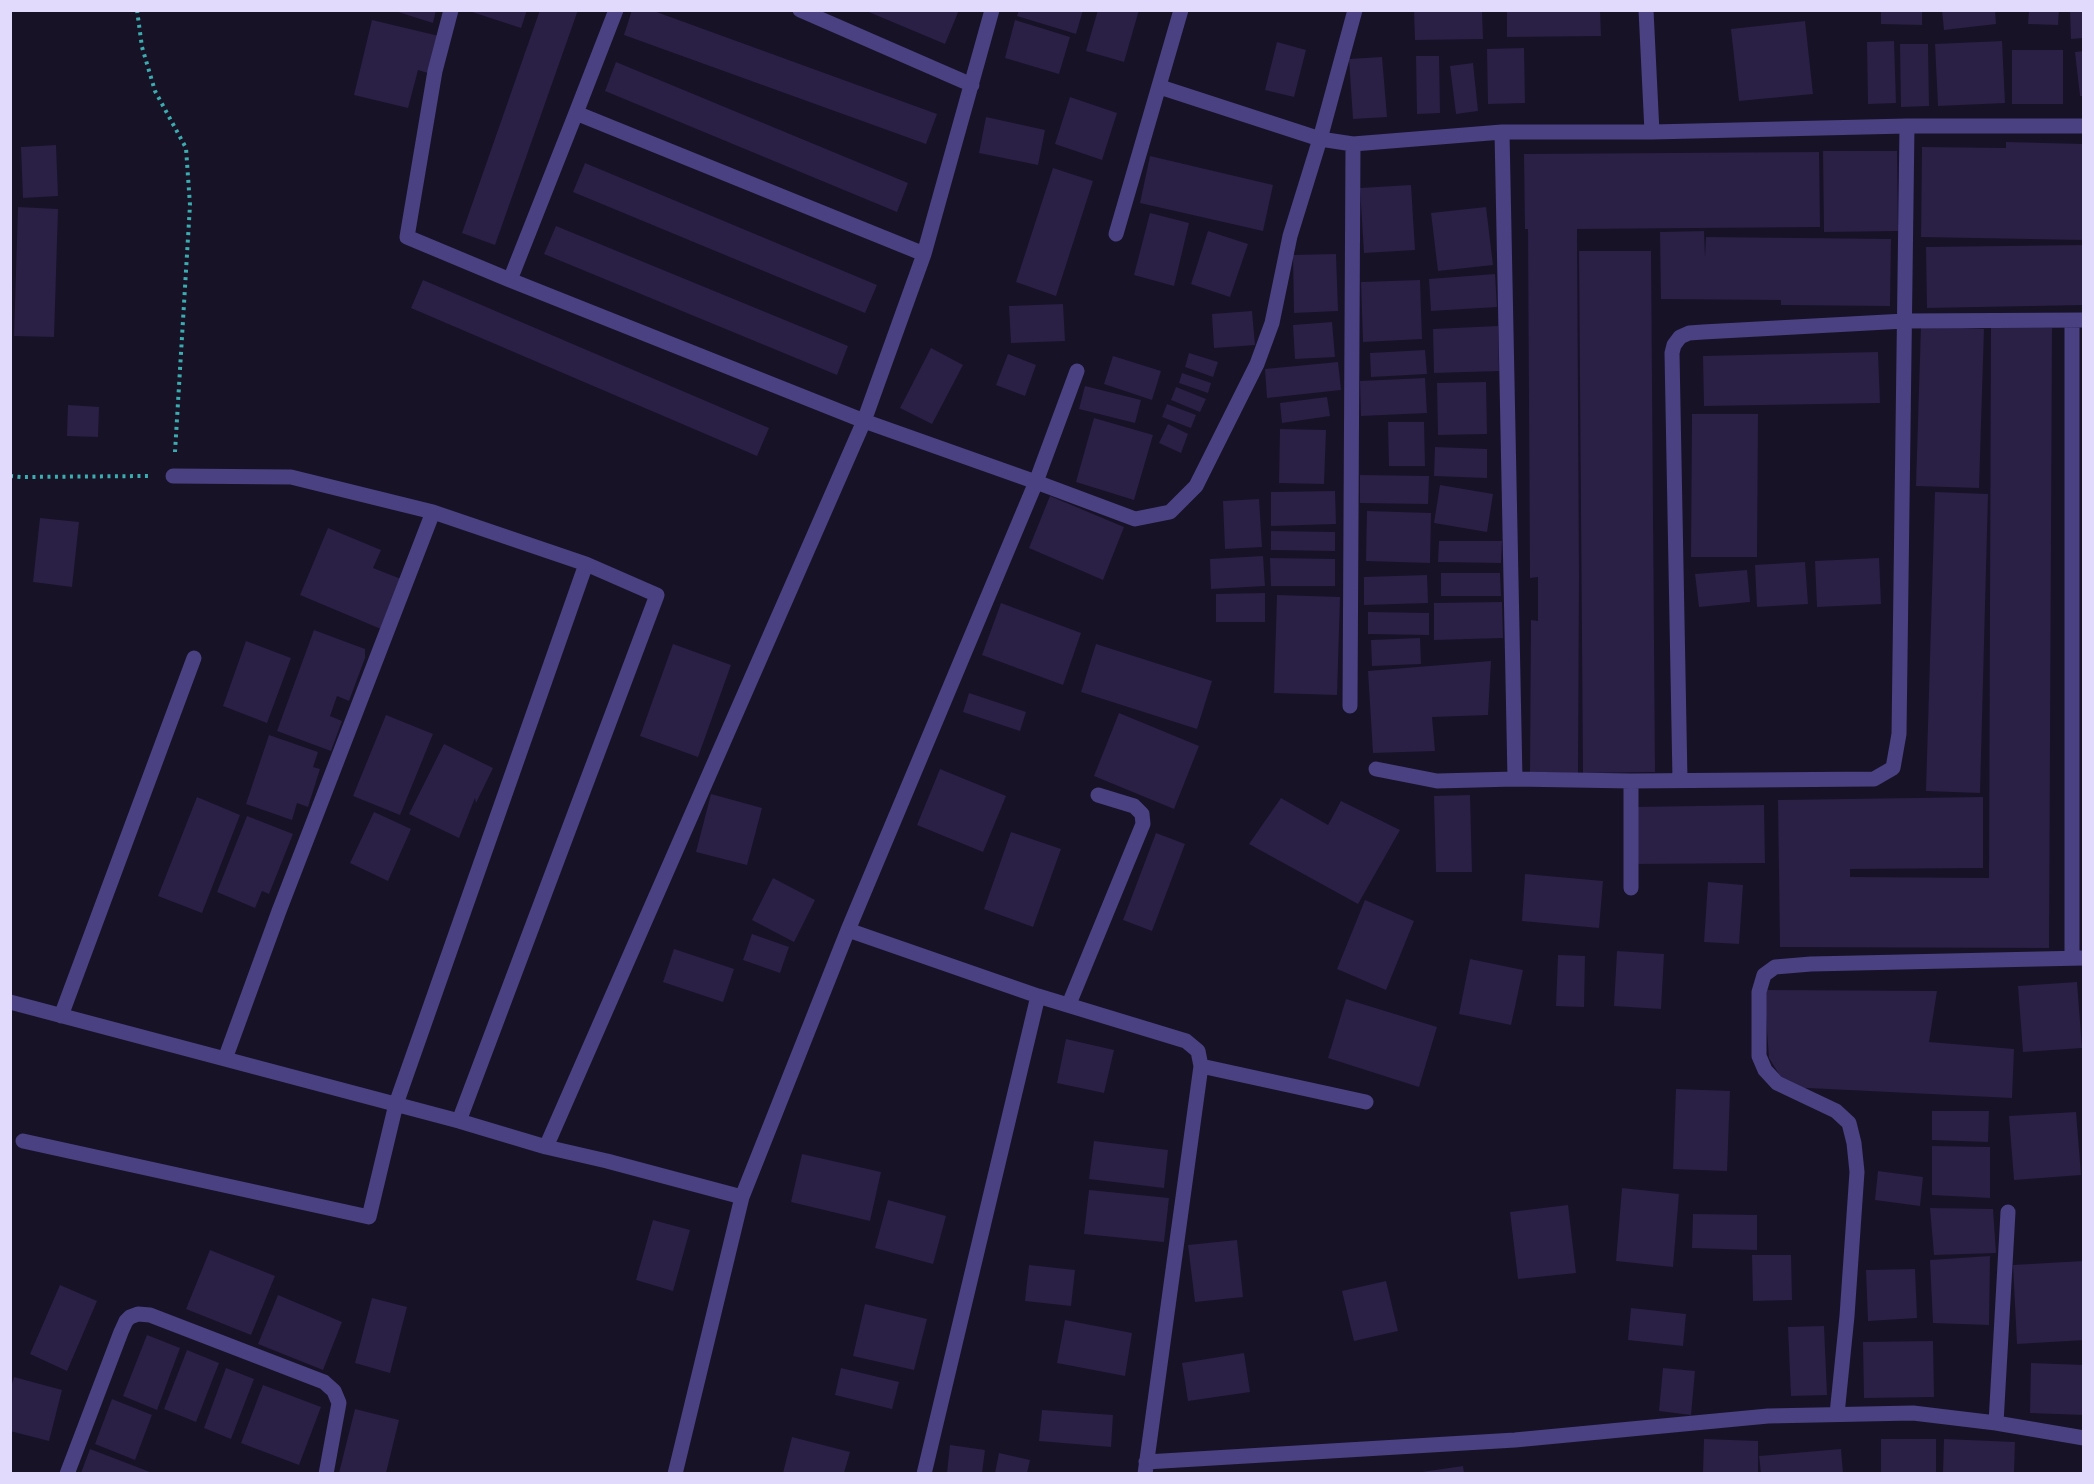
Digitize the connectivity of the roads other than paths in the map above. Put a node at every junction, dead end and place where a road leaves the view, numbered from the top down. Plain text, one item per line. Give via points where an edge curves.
1 (451, 10) edge
2 (616, 10) edge
3 (800, 10) edge
4 (992, 10) edge
5 (1181, 10) edge
6 (1355, 10) edge
7 (1646, 10) edge
8 (972, 85) junction
9 (1160, 87) junction
10 (576, 113) junction
11 (1907, 126) junction
12 (2084, 126) edge
13 (1502, 132) junction
14 (1652, 132) junction
15 (1320, 140) junction
16 (1353, 144) junction
17 (1116, 234) dead end
18 (924, 254) junction
19 (510, 280) junction
20 (2078, 320) edge
21 (1905, 321) junction
22 (1077, 371) dead end
23 (864, 421) junction
24 (173, 476) road end
25 (1036, 482) junction
26 (433, 512) junction
27 (586, 564) junction
28 (194, 657) dead end
29 (1350, 706) dead end
30 (1376, 769) dead end
31 (1515, 779) junction
32 (1680, 780) junction
33 (1631, 781) junction
34 (1098, 795) dead end
35 (1631, 888) dead end
36 (848, 930) junction
37 (2078, 958) edge
38 (1038, 996) junction
39 (10, 1002) edge
40 (1069, 1004) junction
41 (61, 1016) junction
42 (225, 1059) junction
43 (1201, 1066) junction
44 (1366, 1102) dead end
45 (396, 1104) junction
46 (459, 1121) junction
47 (23, 1141) dead end
48 (546, 1148) junction
49 (742, 1197) junction
50 (2008, 1212) dead end
51 (1837, 1414) junction
52 (1996, 1423) junction
53 (2084, 1438) edge
54 (1145, 1468) edge
55 (67, 1473) edge
56 (326, 1473) edge
57 (675, 1473) edge
58 (924, 1473) edge

1 - 19 street via 435,71 407,237
2 - 10 street
3 - 8 street
4 - 8 street
5 - 9 street
6 - 15 street
7 - 14 street
8 - 18 street
9 - 15 street
9 - 17 street
10 - 18 street
10 - 19 street
11 - 12 street
11 - 14 street
11 - 21 street
13 - 14 street
13 - 16 street
13 - 31 street
15 - 16 street
15 - 25 street via 1290,236 1272,323 1257,364 1196,486 1170,512 1135,519
16 - 29 street
18 - 23 street
19 - 23 street
20 - 21 street
20 - 37 street
21 - 32 street via 1899,734 1893,768 1874,779
21 - 32 street via 1689,333 1674,345
22 - 25 street
23 - 25 street
23 - 48 street
24 - 26 street via 291,477
25 - 36 street
26 - 27 street
26 - 42 street
27 - 45 street
27 - 46 street via 657,596
28 - 41 street
30 - 31 street via 1437,781
31 - 33 street
32 - 33 street
33 - 35 street
34 - 40 street via 1134,806 1142,814 1143,824
36 - 38 street
36 - 49 street
37 - 51 street via 1811,964 1775,967 1764,975 1759,992 1759,1056 1765,1070 1777,1083 1836,1111 1849,1123 1854,1143 1857,1172
38 - 40 street
38 - 58 street
39 - 41 street
40 - 43 street via 1186,1041 1198,1051
41 - 42 street
42 - 45 street
43 - 44 street
43 - 54 street
45 - 46 street
45 - 47 street via 369,1217
46 - 48 street
48 - 49 street
49 - 57 street
50 - 52 street
51 - 52 street via 1913,1413
51 - 54 street via 1768,1416
52 - 53 street
55 - 56 street via 121,1332 130,1317 138,1314 150,1315 324,1382 339,1403

